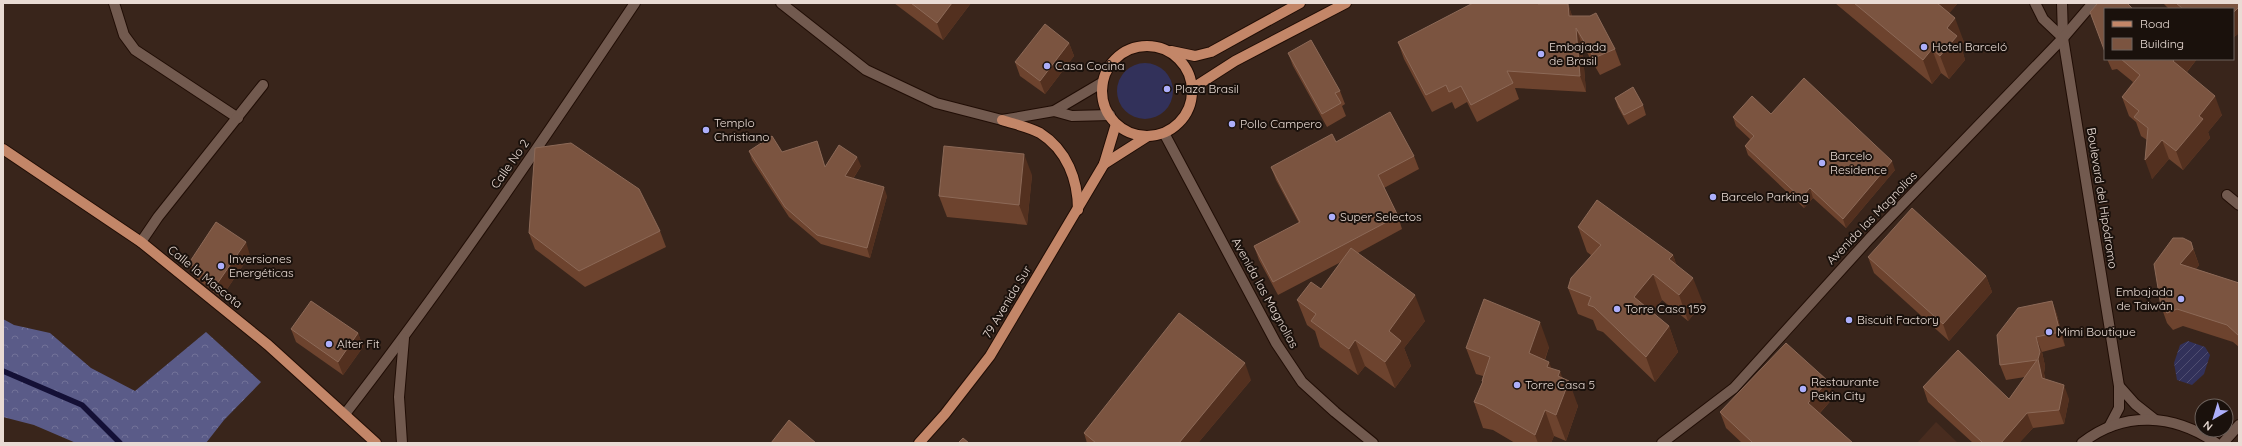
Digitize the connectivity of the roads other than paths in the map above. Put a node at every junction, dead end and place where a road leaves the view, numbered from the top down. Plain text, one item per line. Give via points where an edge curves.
1 (114, 3) edge
2 (635, 3) edge
3 (781, 3) edge
4 (1300, 3) edge
5 (1346, 3) edge
6 (2035, 3) edge
7 (2062, 3) edge
8 (2093, 3) edge
9 (2063, 38) junction
10 (1166, 50) junction
11 (1103, 82) junction
12 (263, 85) dead end
13 (1192, 88) junction
14 (1054, 111) junction
15 (1110, 115) junction
16 (238, 118) junction
17 (1002, 120) junction
18 (1116, 124) junction
19 (1164, 133) junction
20 (1148, 136) junction
21 (3, 149) edge
22 (1104, 164) junction
23 (2227, 195) dead end
24 (2239, 205) edge
25 (1078, 211) junction
26 (141, 242) junction
27 (404, 338) junction
28 (2119, 386) junction
29 (345, 414) junction
30 (2154, 419) junction
31 (2239, 425) edge
32 (2109, 427) junction
33 (376, 443) edge
34 (402, 443) edge
35 (919, 443) edge
36 (1373, 443) edge
37 (1662, 443) edge
38 (2082, 443) edge
39 (2216, 443) edge
40 (2223, 443) edge

1 - 16 street via 124,35 135,50
2 - 27 street, Calle No 2 via 555,123
3 - 17 street via 866,70 936,103
4 - 10 main road via 1211,52 1195,56
5 - 13 main road via 1235,61
6 - 9 street via 2043,19
7 - 9 street, Boulevard del Hipódromo
8 - 9 street, Avenida las Magnolias
9 - 28 street, Boulevard del Hipódromo
9 - 37 street, Avenida las Magnolias via 1869,239 1734,388
10 - 11 main road via 1153,46 1127,51 1112,63
10 - 13 main road via 1176,56 1184,66 1190,76
11 - 14 street
11 - 15 main road via 1102,95
12 - 16 street
13 - 19 main road via 1192,102 1186,114 1178,125
14 - 15 street via 1072,116
14 - 17 street
15 - 18 main road
16 - 26 street via 158,217
17 - 25 main road via 1039,133 1064,156 1074,177
18 - 20 main road via 1132,134
18 - 22 main road, 79 Avenida Sur
19 - 20 main road
19 - 36 street, Avenida las Magnolias via 1276,343 1302,382
20 - 22 main road, 79 Avenida Sur
21 - 26 main road, Calle la Mascota
22 - 25 main road, 79 Avenida Sur
23 - 24 street
25 - 35 main road, 79 Avenida Sur via 990,356 946,414
26 - 29 main road, Calle la Mascota via 268,345
27 - 29 street, Calle No 2
27 - 34 street via 399,397
28 - 30 street via 2134,404
28 - 32 street, Boulevard del Hipódromo via 2119,408
29 - 33 main road, Calle la Mascota
30 - 32 street via 2131,421
30 - 39 street via 2178,423 2200,432
31 - 40 street
32 - 38 street

